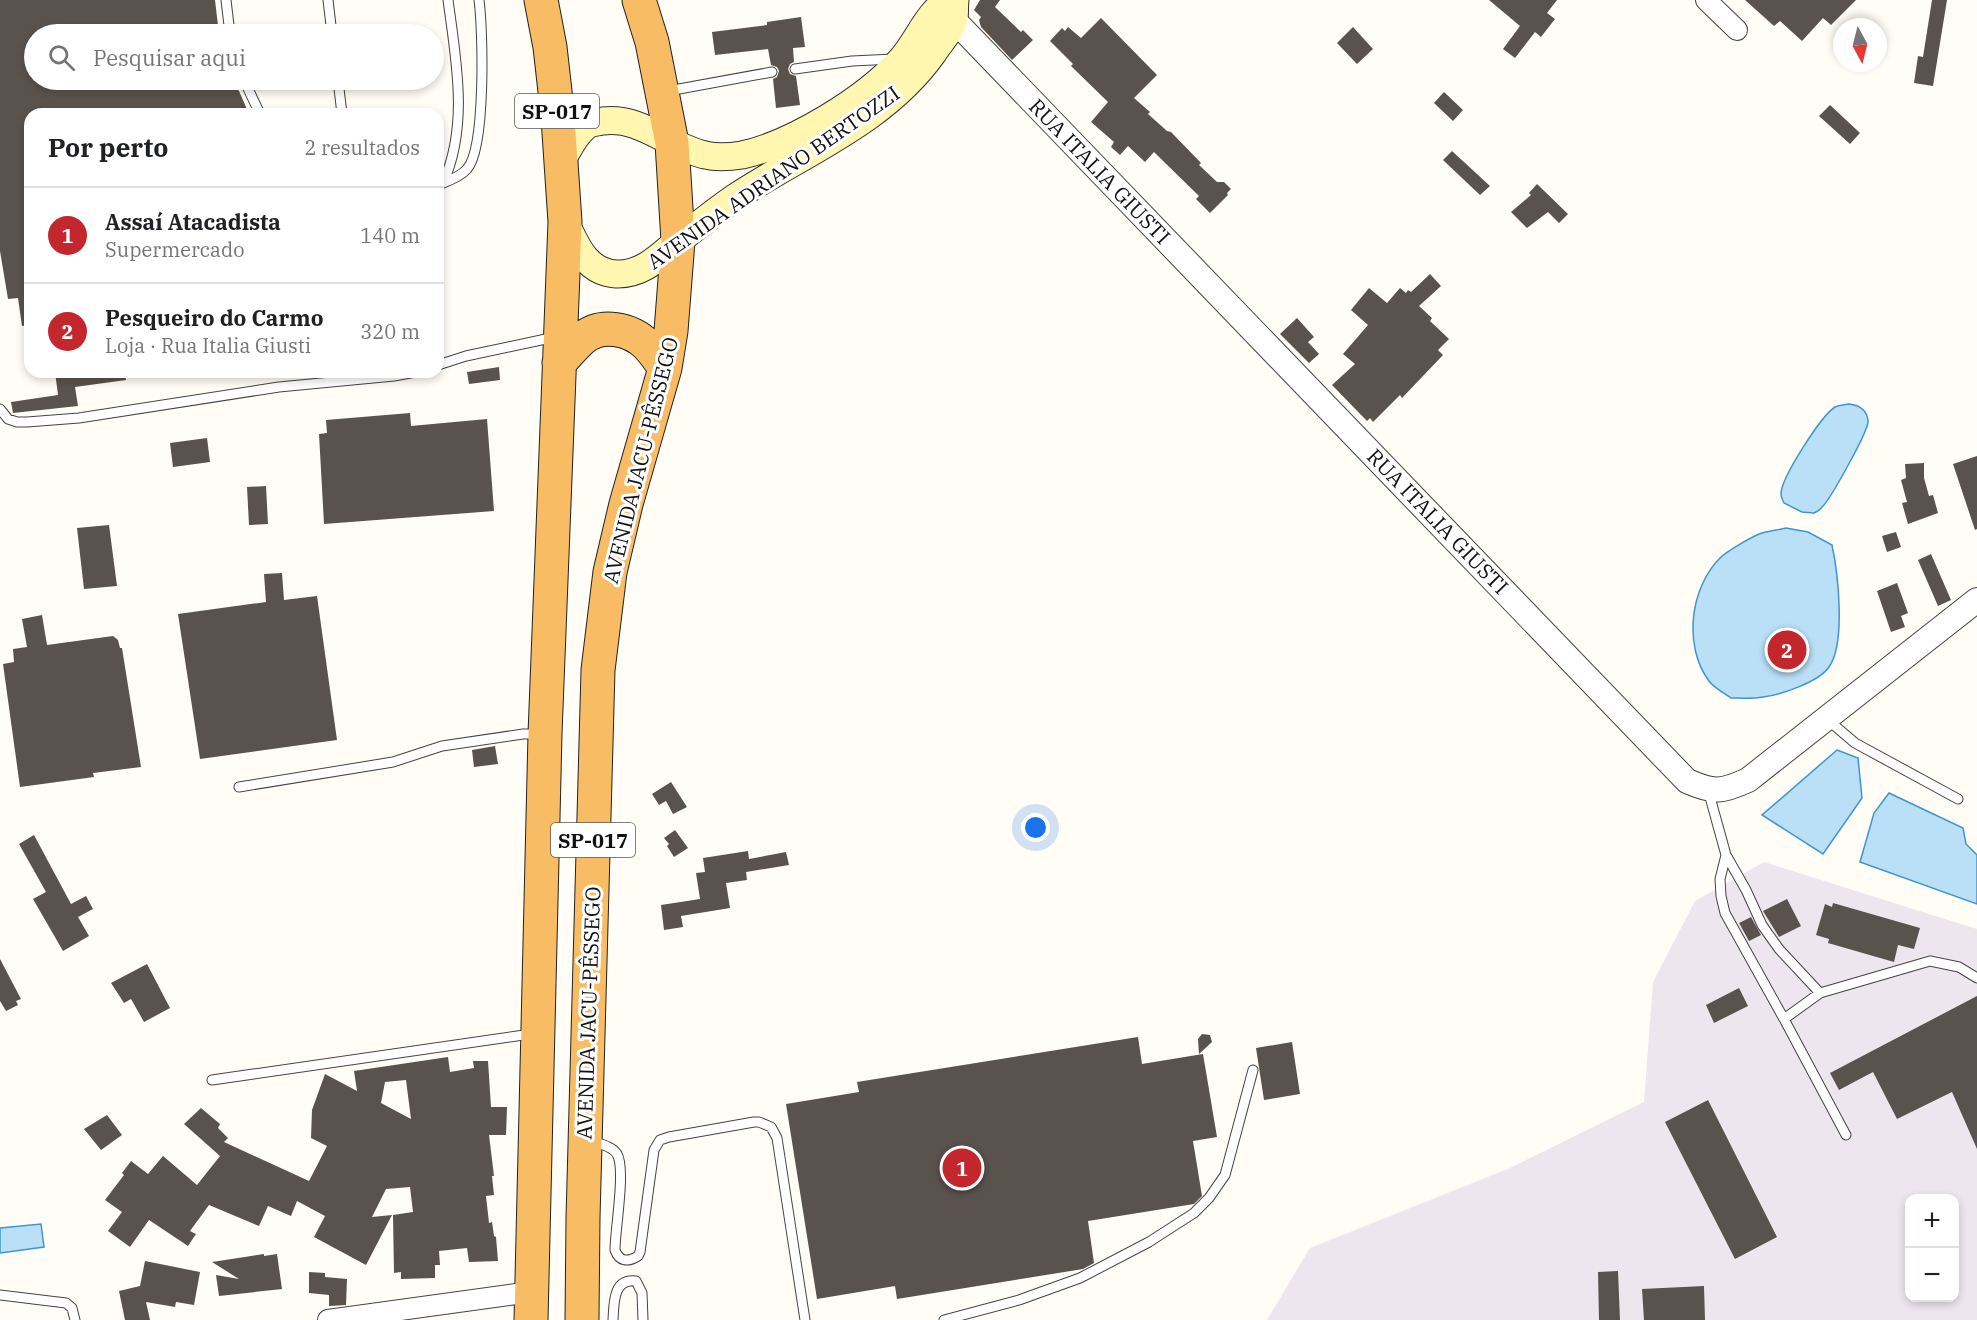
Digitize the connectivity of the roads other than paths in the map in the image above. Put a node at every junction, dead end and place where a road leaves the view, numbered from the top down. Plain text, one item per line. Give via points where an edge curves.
1 (226, 0) edge
2 (327, 0) edge
3 (448, 0) edge
4 (479, 0) edge
5 (541, 0) edge
6 (639, 0) edge
7 (1706, 0) edge
8 (949, 7) edge
9 (229, 24) edge
10 (331, 24) edge
11 (1737, 30) dead end
12 (902, 59) junction
13 (795, 69) dead end
14 (772, 72) dead end
15 (248, 90) edge
16 (339, 90) edge
17 (663, 92) junction
18 (257, 108) edge
19 (341, 108) edge
20 (672, 143) junction
21 (562, 160) junction
22 (444, 180) edge
23 (444, 183) edge
24 (565, 222) junction
25 (678, 241) junction
26 (560, 349) junction
27 (444, 363) edge
28 (665, 368) junction
29 (373, 378) edge
30 (0, 409) edge
31 (1977, 600) edge
32 (1826, 718) junction
33 (545, 734) junction
34 (239, 787) dead end
35 (1708, 790) junction
36 (1958, 799) dead end
37 (1726, 855) junction
38 (1977, 978) edge
39 (1820, 993) junction
40 (1784, 1019) junction
41 (537, 1033) junction
42 (1253, 1070) dead end
43 (212, 1080) dead end
44 (1846, 1135) dead end
45 (585, 1139) junction
46 (0, 1295) edge
47 (531, 1306) edge
48 (75, 1320) edge
49 (328, 1320) edge
50 (582, 1320) edge
51 (613, 1320) edge
52 (643, 1320) edge
53 (805, 1320) edge
54 (944, 1320) edge

1 - 9 lane
2 - 10 lane
3 - 22 lane via 459,106 456,142
4 - 23 lane via 481,97 477,144 468,168
5 - 21 highway, SP-017
6 - 17 highway, AVENIDA JACU-PÊSSEGO / SP-017
7 - 11 street
8 - 12 main road, AVENIDA ADRIANO BERTOZZI
8 - 25 main road, AVENIDA ADRIANO BERTOZZI via 920,71 867,118 736,197
8 - 35 street, RUA ITALIA GIUSTI via 1687,781
12 - 13 lane
12 - 20 main road, AVENIDA ADRIANO BERTOZZI via 853,101 762,150 716,157
14 - 17 lane
15 - 18 lane
16 - 19 lane
17 - 20 highway, AVENIDA JACU-PÊSSEGO / SP-017
20 - 21 main road, AVENIDA ADRIANO BERTOZZI via 632,122 594,122 580,132
20 - 25 highway, AVENIDA JACU-PÊSSEGO / SP-017
21 - 24 highway, SP-017
24 - 25 main road, AVENIDA ADRIANO BERTOZZI via 580,253 606,273 639,270
24 - 26 highway, SP-017
25 - 28 highway, AVENIDA JACU-PÊSSEGO / SP-017
26 - 27 lane via 466,356
26 - 28 highway via 589,334 619,330 646,344
26 - 33 highway, SP-017
28 - 45 highway, AVENIDA JACU-PÊSSEGO / SP-017 via 610,572 598,670
29 - 30 lane via 279,387 79,418 17,422 8,419
31 - 32 street
32 - 35 street via 1748,780 1727,790
32 - 36 lane via 1855,743
33 - 34 lane via 442,746 393,762
33 - 41 highway, SP-017
35 - 37 lane
37 - 39 lane via 1762,925
37 - 40 lane via 1720,879 1725,913
38 - 39 lane via 1959,966 1930,961
39 - 40 lane
40 - 44 lane
41 - 43 lane
41 - 47 highway, SP-017
42 - 54 lane via 1225,1175 1194,1213 1080,1278 1020,1300
45 - 50 highway, AVENIDA JACU-PÊSSEGO / SP-017
45 - 53 lane via 610,1148 618,1157 615,1250 617,1256 627,1260 640,1252 657,1143 669,1137 754,1122 771,1127 777,1138
46 - 48 lane via 66,1303
47 - 49 street
51 - 52 lane via 615,1294 620,1285 630,1280 640,1286

